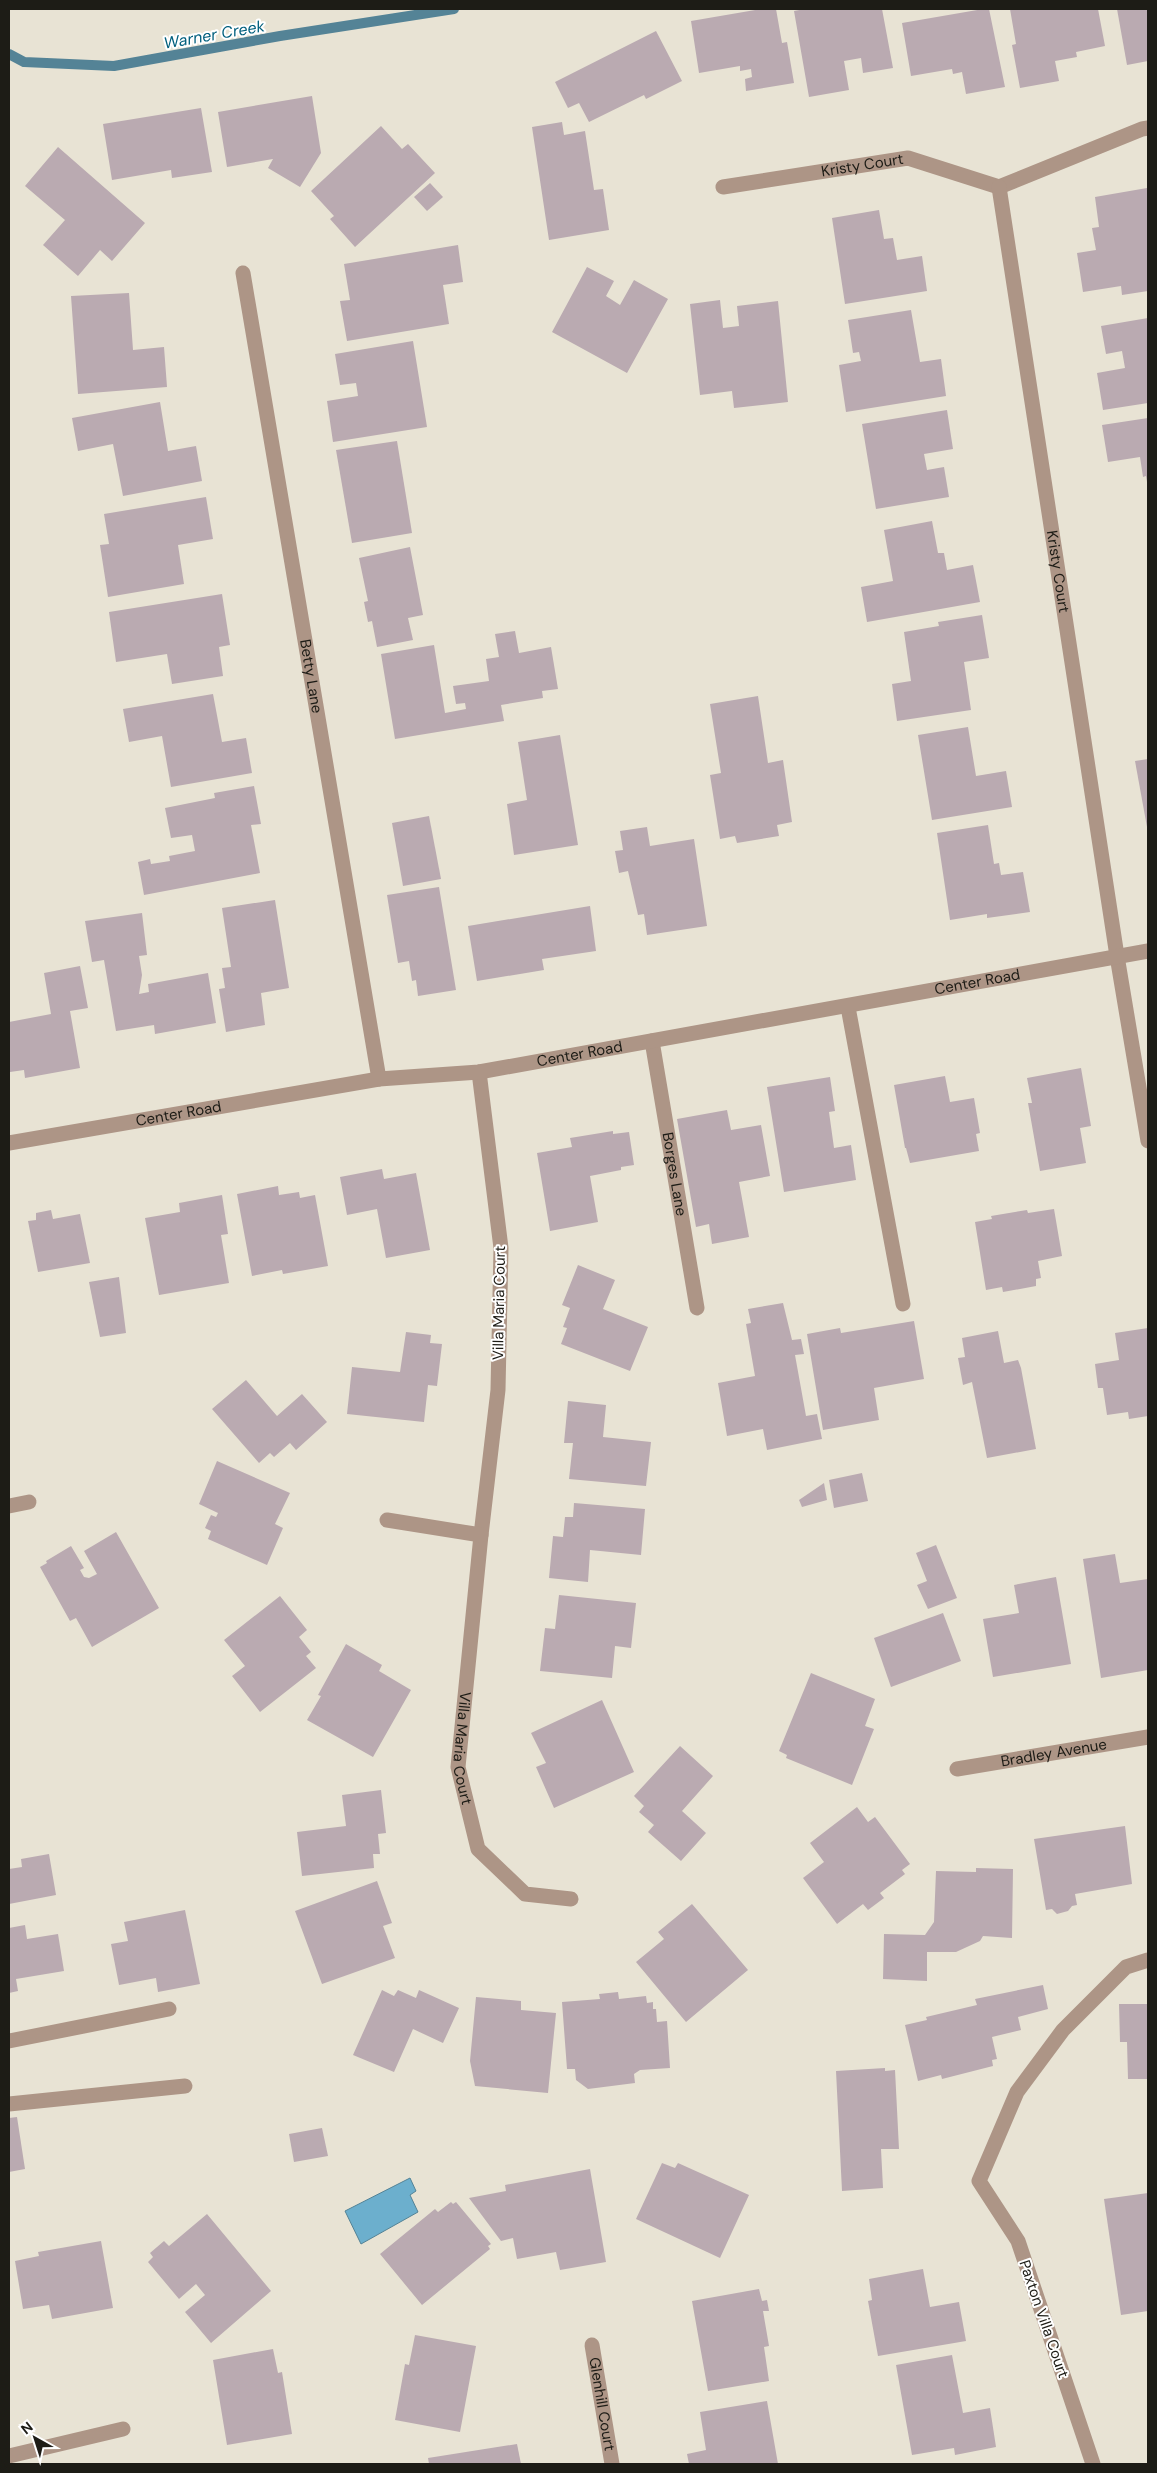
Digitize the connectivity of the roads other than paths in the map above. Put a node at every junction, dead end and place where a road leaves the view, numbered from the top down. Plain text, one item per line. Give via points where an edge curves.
1 (1148, 128) edge
2 (723, 187) dead end
3 (999, 187) junction
4 (243, 273) dead end
5 (1148, 951) edge
6 (1117, 956) junction
7 (848, 1006) junction
8 (652, 1041) junction
9 (479, 1072) junction
10 (379, 1079) junction
11 (1148, 1141) edge
12 (9, 1143) edge
13 (903, 1304) dead end
14 (697, 1308) dead end
15 (29, 1502) dead end
16 (9, 1506) edge
17 (387, 1520) dead end
18 (480, 1535) junction
19 (1148, 1737) edge
20 (957, 1770) dead end
21 (571, 1899) dead end
22 (1148, 1960) edge
23 (169, 2008) dead end
24 (9, 2041) edge
25 (185, 2086) dead end
26 (9, 2104) edge
27 (592, 2345) dead end
28 (123, 2429) dead end
29 (9, 2456) edge
30 (612, 2464) edge
31 (1093, 2464) edge

1 - 3 street
2 - 3 street, Kristy Court via 908,158
3 - 6 street, Kristy Court
4 - 10 street, Betty Lane
5 - 6 street, Center Road
6 - 7 street, Center Road
6 - 11 street, Kristy Court
7 - 8 street, Center Road
7 - 13 street
8 - 9 street, Center Road
8 - 14 street, Borges Lane
9 - 10 street, Center Road
9 - 18 street, Villa Maria Court via 501,1248 498,1390
10 - 12 street, Center Road
15 - 16 street
17 - 18 street
18 - 21 street, Villa Maria Court via 458,1766 478,1849 525,1894
19 - 20 street, Bradley Avenue
22 - 31 street, Paxton Villa Court via 1126,1967 1063,2030 1017,2092 979,2181 1018,2241
23 - 24 street
25 - 26 street
27 - 30 street, Glenhill Court
28 - 29 street

